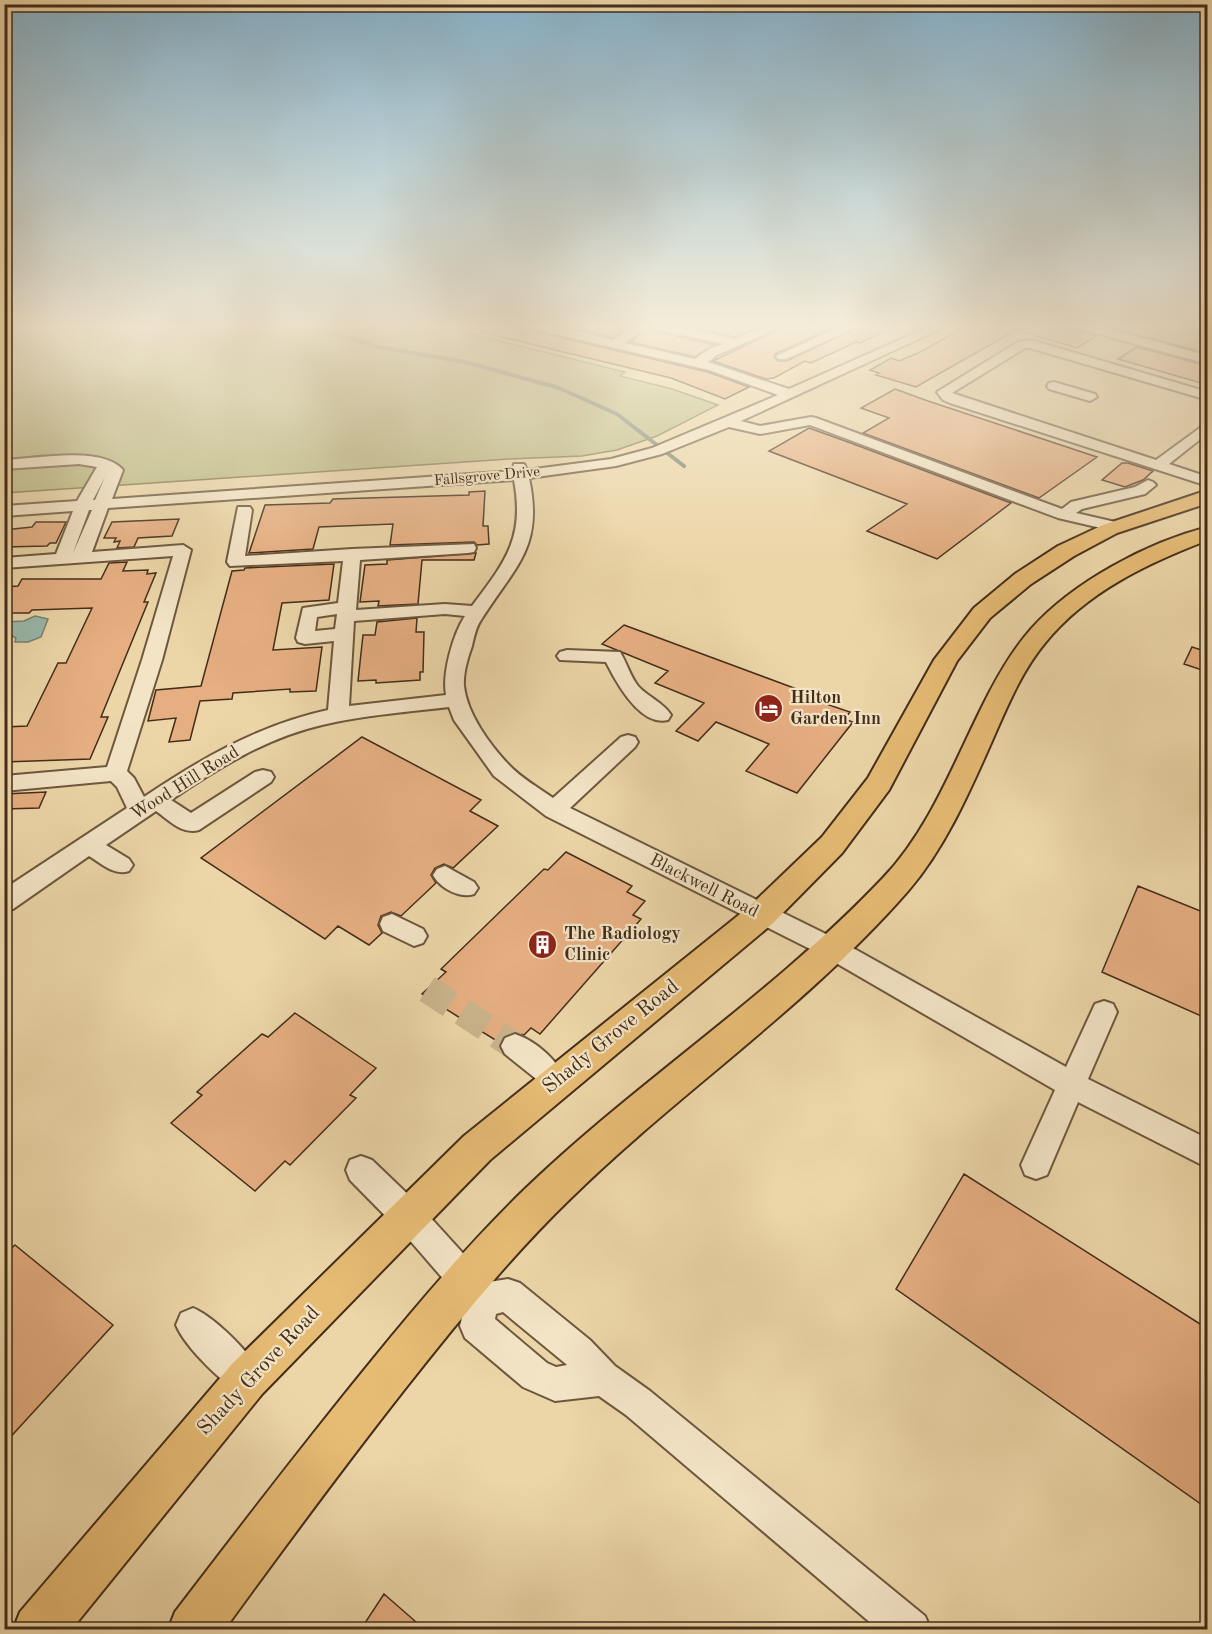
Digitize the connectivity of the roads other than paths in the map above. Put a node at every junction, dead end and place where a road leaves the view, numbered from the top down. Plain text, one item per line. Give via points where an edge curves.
1 (751, 401) edge
2 (773, 401) edge
3 (959, 401) edge
4 (728, 422) junction
5 (1207, 428) edge
6 (760, 430) junction
7 (776, 441) dead end
8 (660, 447) junction
9 (4, 465) edge
10 (1208, 468) edge
11 (519, 471) junction
12 (1159, 471) junction
13 (1208, 482) edge
14 (1208, 496) edge
15 (95, 500) junction
16 (4, 501) edge
17 (244, 510) dead end
18 (4, 511) edge
19 (1064, 515) junction
20 (1118, 527) junction
21 (1208, 533) edge
22 (1082, 543) junction
23 (468, 548) dead end
24 (352, 554) junction
25 (81, 557) junction
26 (62, 559) junction
27 (4, 563) edge
28 (477, 612) junction
29 (345, 619) junction
30 (567, 656) dead end
31 (457, 700) junction
32 (338, 715) junction
33 (661, 715) dead end
34 (628, 742) dead end
35 (116, 773) junction
36 (263, 777) dead end
37 (4, 784) edge
38 (147, 805) junction
39 (554, 810) junction
40 (89, 845) junction
41 (121, 866) dead end
42 (445, 875) dead end
43 (466, 888) dead end
44 (4, 902) edge
45 (761, 915) junction
46 (398, 919) dead end
47 (419, 931) dead end
48 (833, 949) junction
49 (1104, 1012) dead end
50 (515, 1046) tunnel mouth
51 (554, 1083) junction
52 (1072, 1084) junction
53 (1208, 1154) edge
54 (1036, 1165) dead end
55 (361, 1170) dead end
56 (409, 1216) junction
57 (474, 1289) junction
58 (193, 1325) dead end
59 (603, 1378) junction
60 (246, 1379) junction
61 (38, 1629) edge
62 (192, 1629) edge
63 (911, 1629) edge

1 - 8 street, Fallsgrove Drive
2 - 4 street, Fallsgrove Drive
3 - 12 street
4 - 6 street
4 - 8 street, Fallsgrove Drive
5 - 12 street
6 - 7 street
6 - 19 street via 811,421
8 - 11 street, Fallsgrove Drive
9 - 15 street via 96,461 106,466 100,470
10 - 12 street
11 - 15 street, Fallsgrove Drive
11 - 28 street, Blackwell Road via 526,501 520,545
12 - 13 street
12 - 19 street via 1140,491 1077,505
14 - 20 main road, Shady Grove Road
15 - 16 street, Fallsgrove Drive
15 - 18 street, Fallsgrove Drive
15 - 25 street
15 - 26 street
17 - 24 street via 236,562
19 - 20 street
19 - 22 street via 1079,532
20 - 22 main road, Shady Grove Road
21 - 48 main road via 1155,553 1115,574 1039,634 1008,680 947,810 900,880
22 - 45 main road, Shady Grove Road via 1023,579 982,613 946,660 879,783 832,845
23 - 24 street
24 - 29 street
25 - 26 street
25 - 35 street via 183,550
26 - 27 street
28 - 29 street via 445,609
28 - 31 street, Blackwell Road via 459,655 453,685
29 - 32 street
30 - 33 street via 613,656 630,688
31 - 32 street, Wood Hill Road
31 - 39 street, Blackwell Road via 461,715 502,771
32 - 38 street, Wood Hill Road via 300,724 234,749
34 - 39 street
35 - 37 street
35 - 38 street
36 - 38 street via 192,824
38 - 40 street, Wood Hill Road
39 - 45 street, Blackwell Road
40 - 41 street
40 - 44 street, Wood Hill Road
42 - 43 street
45 - 48 street, Blackwell Road
45 - 51 main road, Shady Grove Road
46 - 47 street
48 - 52 street, Blackwell Road
48 - 57 main road via 559,1184
49 - 52 street
50 - 51 street via 544,1069
51 - 56 main road, Shady Grove Road via 477,1148
52 - 53 street, Blackwell Road
52 - 54 street
55 - 56 street
56 - 57 street
56 - 60 main road, Shady Grove Road
57 - 59 street via 508,1295 578,1352
57 - 59 street via 477,1326 535,1375 555,1384
57 - 62 main road via 324,1455
58 - 60 street
59 - 63 street
60 - 61 main road, Shady Grove Road

